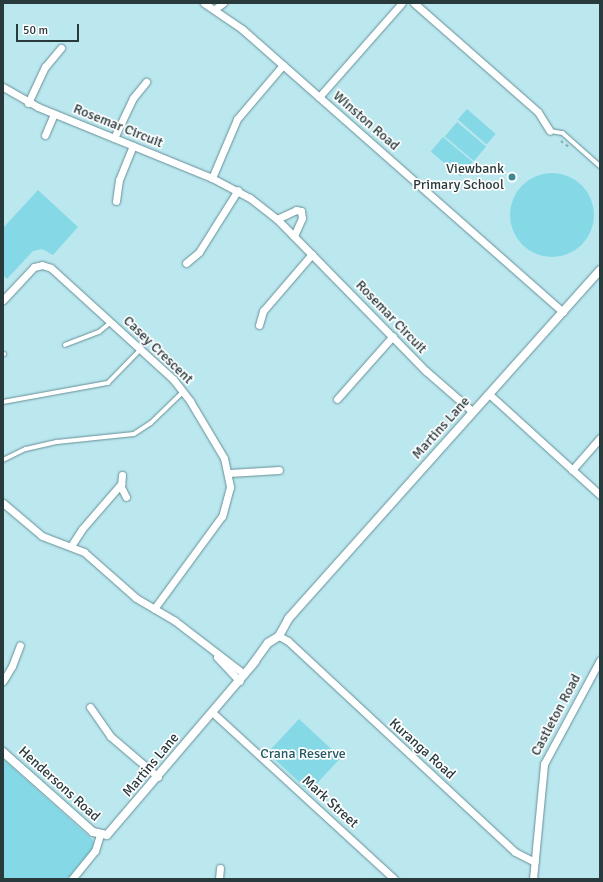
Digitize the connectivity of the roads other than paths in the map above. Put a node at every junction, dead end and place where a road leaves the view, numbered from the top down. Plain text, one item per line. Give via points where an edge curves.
1 (204, 3) edge
2 (402, 3) edge
3 (414, 3) edge
4 (218, 5) edge
5 (61, 48) dead end
6 (283, 65) junction
7 (146, 82) dead end
8 (3, 87) edge
9 (319, 97) junction
10 (28, 103) junction
11 (54, 114) junction
12 (550, 131) joint
13 (45, 135) dead end
14 (114, 138) junction
15 (133, 146) junction
16 (600, 166) edge
17 (212, 178) junction
18 (238, 190) junction
19 (116, 201) dead end
20 (277, 219) junction
21 (294, 236) junction
22 (312, 254) junction
23 (186, 263) dead end
24 (600, 270) edge
25 (3, 300) edge
26 (562, 312) junction
27 (111, 322) junction
28 (259, 325) dead end
29 (393, 336) junction
30 (65, 345) dead end
31 (141, 349) junction
32 (184, 392) junction
33 (489, 394) junction
34 (337, 399) dead end
35 (3, 402) edge
36 (473, 412) junction
37 (600, 438) edge
38 (3, 460) edge
39 (279, 470) dead end
40 (572, 470) junction
41 (229, 473) junction
42 (122, 475) dead end
43 (120, 484) junction
44 (600, 495) edge
45 (126, 497) dead end
46 (3, 504) edge
47 (71, 546) junction
48 (156, 611) junction
49 (280, 637) junction
50 (20, 645) dead end
51 (600, 660) edge
52 (242, 678) junction
53 (3, 681) edge
54 (90, 707) dead end
55 (212, 712) junction
56 (3, 752) edge
57 (158, 777) junction
58 (100, 835) junction
59 (535, 862) junction
60 (220, 868) dead end
61 (72, 879) edge
62 (219, 879) edge
63 (394, 879) edge
64 (533, 879) edge

1 - 4 street, Winston Road
2 - 9 street
3 - 12 street via 538,112
4 - 6 street, Winston Road
5 - 10 street via 45,67
6 - 9 street, Winston Road
6 - 17 street via 237,119
7 - 14 street via 133,98
8 - 10 street, Rosemar Circuit
9 - 26 street, Winston Road
10 - 11 street, Rosemar Circuit
11 - 13 street, Rosemar Circuit
11 - 14 street, Rosemar Circuit
12 - 16 lane via 563,133
14 - 15 street, Rosemar Circuit
15 - 17 street, Rosemar Circuit
15 - 19 street via 119,180
17 - 18 street, Rosemar Circuit
18 - 20 street, Rosemar Circuit
18 - 23 street via 199,252
20 - 21 street, Rosemar Circuit
20 - 21 street via 296,210 301,211 302,218
21 - 22 street, Rosemar Circuit
22 - 28 street via 263,311
22 - 29 street, Rosemar Circuit
24 - 26 street, Martins Lane
25 - 27 street, Casey Crescent via 34,268 45,265
26 - 33 street, Martins Lane
27 - 30 lane via 99,332
27 - 31 street, Casey Crescent
29 - 34 street
29 - 36 street, Rosemar Circuit
31 - 32 street, Casey Crescent
31 - 35 lane via 108,383
32 - 38 lane via 151,424 134,434 57,442 26,449
32 - 41 street, Casey Crescent via 220,451
33 - 36 street, Martins Lane
33 - 40 street
36 - 49 street, Martins Lane via 284,624
37 - 40 street
39 - 41 street
40 - 44 street
41 - 48 street, Casey Crescent via 229,496 222,516
42 - 43 street
43 - 45 street
43 - 47 street
46 - 47 street via 42,536
47 - 48 street via 88,556 136,598
48 - 52 street via 186,629
49 - 52 street, Martins Lane via 268,643
49 - 59 street, Kuranga Road via 515,852
50 - 53 street
51 - 59 street, Castleton Road via 544,764
52 - 55 street, Martins Lane
54 - 57 street via 110,736
55 - 57 street, Martins Lane
55 - 63 street, Mark Street
56 - 58 street, Hendersons Road via 88,828
57 - 58 street, Martins Lane via 110,833
58 - 61 street via 95,851
59 - 64 street, Castleton Road
60 - 62 street

